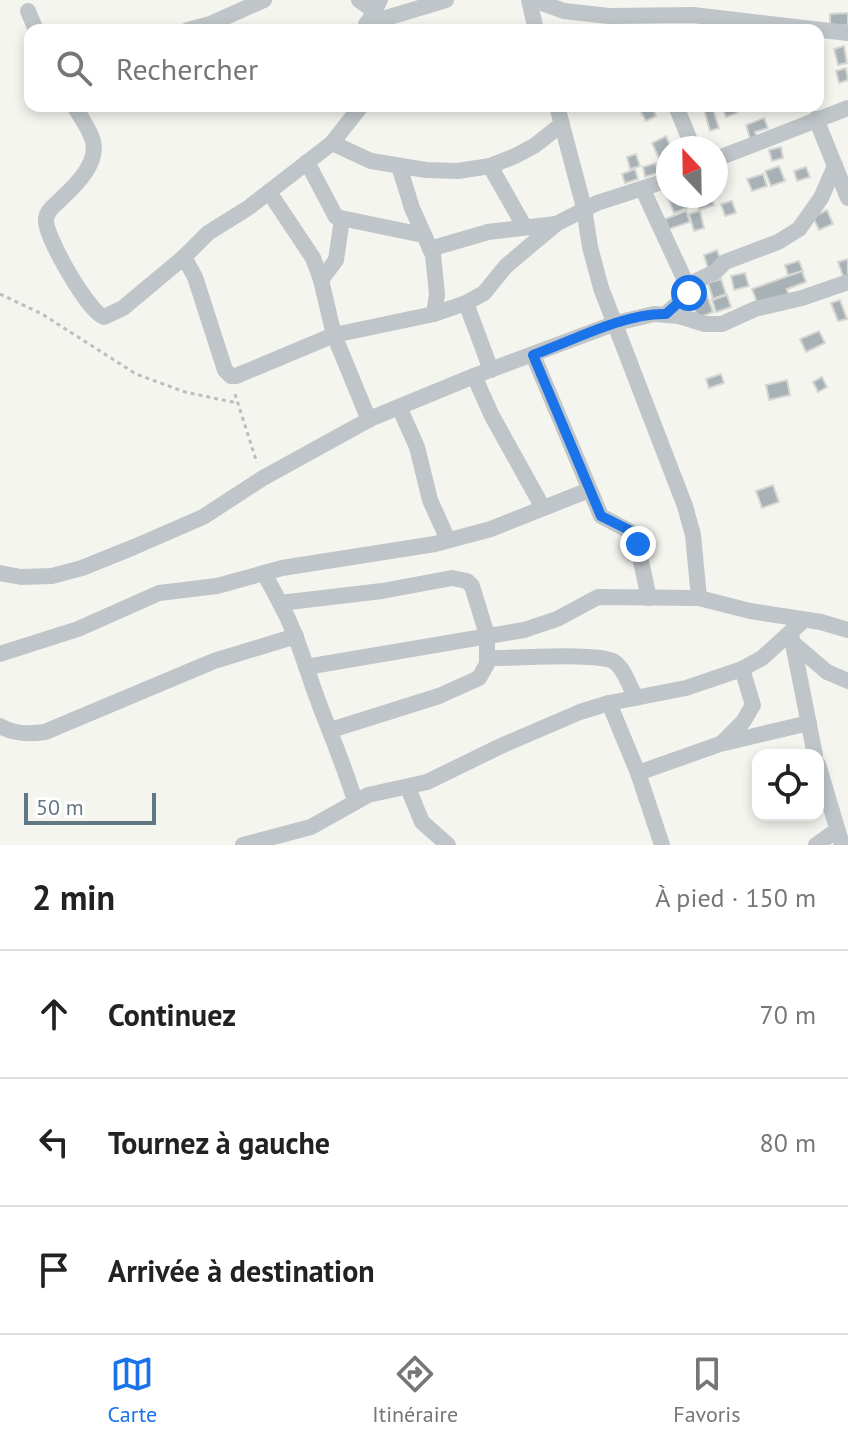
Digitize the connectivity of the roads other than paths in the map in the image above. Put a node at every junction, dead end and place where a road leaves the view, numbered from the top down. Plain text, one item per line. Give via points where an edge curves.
1 (264, 0) edge
2 (446, 0) edge
3 (531, 0) edge
4 (28, 11) dead end
5 (368, 13) edge
6 (656, 23) edge
7 (33, 24) edge
8 (210, 24) edge
9 (535, 24) edge
10 (770, 24) edge
11 (824, 30) edge
12 (848, 33) edge
13 (848, 108) edge
14 (77, 112) edge
15 (356, 112) edge
16 (559, 112) edge
17 (678, 112) edge
18 (816, 119) junction
19 (562, 124) junction
20 (688, 136) edge
21 (332, 143) junction
22 (728, 154) edge
23 (307, 162) junction
24 (399, 166) junction
25 (490, 166) junction
26 (835, 166) junction
27 (656, 185) edge
28 (643, 190) junction
29 (269, 192) junction
30 (848, 198) edge
31 (584, 208) junction
32 (342, 219) junction
33 (556, 224) junction
34 (524, 226) junction
35 (427, 242) junction
36 (184, 257) junction
37 (321, 280) junction
38 (848, 282) edge
39 (688, 285) junction
40 (466, 303) junction
41 (434, 314) junction
42 (666, 314) junction
43 (616, 323) junction
44 (334, 335) junction
45 (533, 355) junction
46 (491, 370) junction
47 (474, 376) junction
48 (399, 407) junction
49 (369, 420) junction
50 (589, 490) junction
51 (543, 508) junction
52 (448, 540) junction
53 (0, 573) edge
54 (264, 573) junction
55 (649, 598) junction
56 (699, 598) junction
57 (280, 603) junction
58 (804, 620) junction
59 (848, 630) edge
60 (487, 635) junction
61 (296, 636) junction
62 (792, 638) junction
63 (0, 654) edge
64 (488, 658) junction
65 (306, 667) junction
66 (742, 669) junction
67 (848, 681) edge
68 (636, 698) junction
69 (609, 703) junction
70 (809, 723) junction
71 (0, 726) edge
72 (331, 730) junction
73 (720, 744) junction
74 (814, 749) edge
75 (638, 773) junction
76 (824, 784) edge
77 (408, 788) junction
78 (355, 801) junction
79 (840, 837) edge
80 (243, 845) edge
81 (448, 845) edge
82 (662, 845) edge
83 (816, 845) edge

1 - 8 street
2 - 5 street
3 - 6 street via 564,11
3 - 9 street
4 - 7 street
6 - 10 street via 693,15
11 - 12 street
13 - 18 street
14 - 36 street via 94,151 78,184 48,211 46,228 97,315 105,317 123,308
15 - 21 street
16 - 19 street
17 - 20 street
18 - 22 street
18 - 26 street
19 - 25 street via 527,150
19 - 31 street
21 - 23 street
21 - 24 street via 371,161
23 - 29 street
23 - 32 street via 331,212
24 - 25 street via 442,171
24 - 35 street
25 - 34 street
26 - 30 street
26 - 39 street via 799,229
27 - 28 street
28 - 31 street
28 - 39 street
29 - 36 street via 208,233
29 - 37 street via 313,258
31 - 33 street
31 - 43 street via 601,288
32 - 35 street
32 - 37 street via 336,260
33 - 34 street
33 - 40 street via 506,266 484,293
34 - 35 street
35 - 41 street via 437,294
36 - 44 street via 231,376
37 - 44 street
38 - 42 street via 722,324
39 - 42 street via 689,293
40 - 41 street
40 - 46 street
41 - 44 street
42 - 43 street
43 - 45 street
43 - 56 street via 691,527
44 - 49 street
45 - 46 street
45 - 50 street
46 - 47 street
47 - 48 street
47 - 51 street
48 - 49 street
48 - 52 street
49 - 53 street via 203,517 82,568 52,576
50 - 51 street
50 - 55 street via 602,516 635,534
51 - 52 street
52 - 54 street
54 - 57 street
54 - 63 street via 233,583 159,593 78,629
55 - 56 street
55 - 60 street via 595,598 544,624
56 - 58 street
57 - 60 street via 458,579 472,586
57 - 61 street
58 - 59 street
58 - 62 street
60 - 64 street
60 - 65 street
61 - 65 street
61 - 71 street via 214,661 45,732
62 - 66 street
62 - 67 street via 827,672
62 - 70 street
64 - 68 street via 610,660
64 - 72 street via 475,681
65 - 72 street
66 - 68 street
66 - 73 street via 753,705
68 - 69 street
69 - 75 street
69 - 77 street
70 - 73 street
70 - 74 street
72 - 78 street
73 - 75 street
75 - 82 street
76 - 79 street
77 - 78 street
77 - 81 street via 422,822
78 - 80 street via 311,827
79 - 83 street

